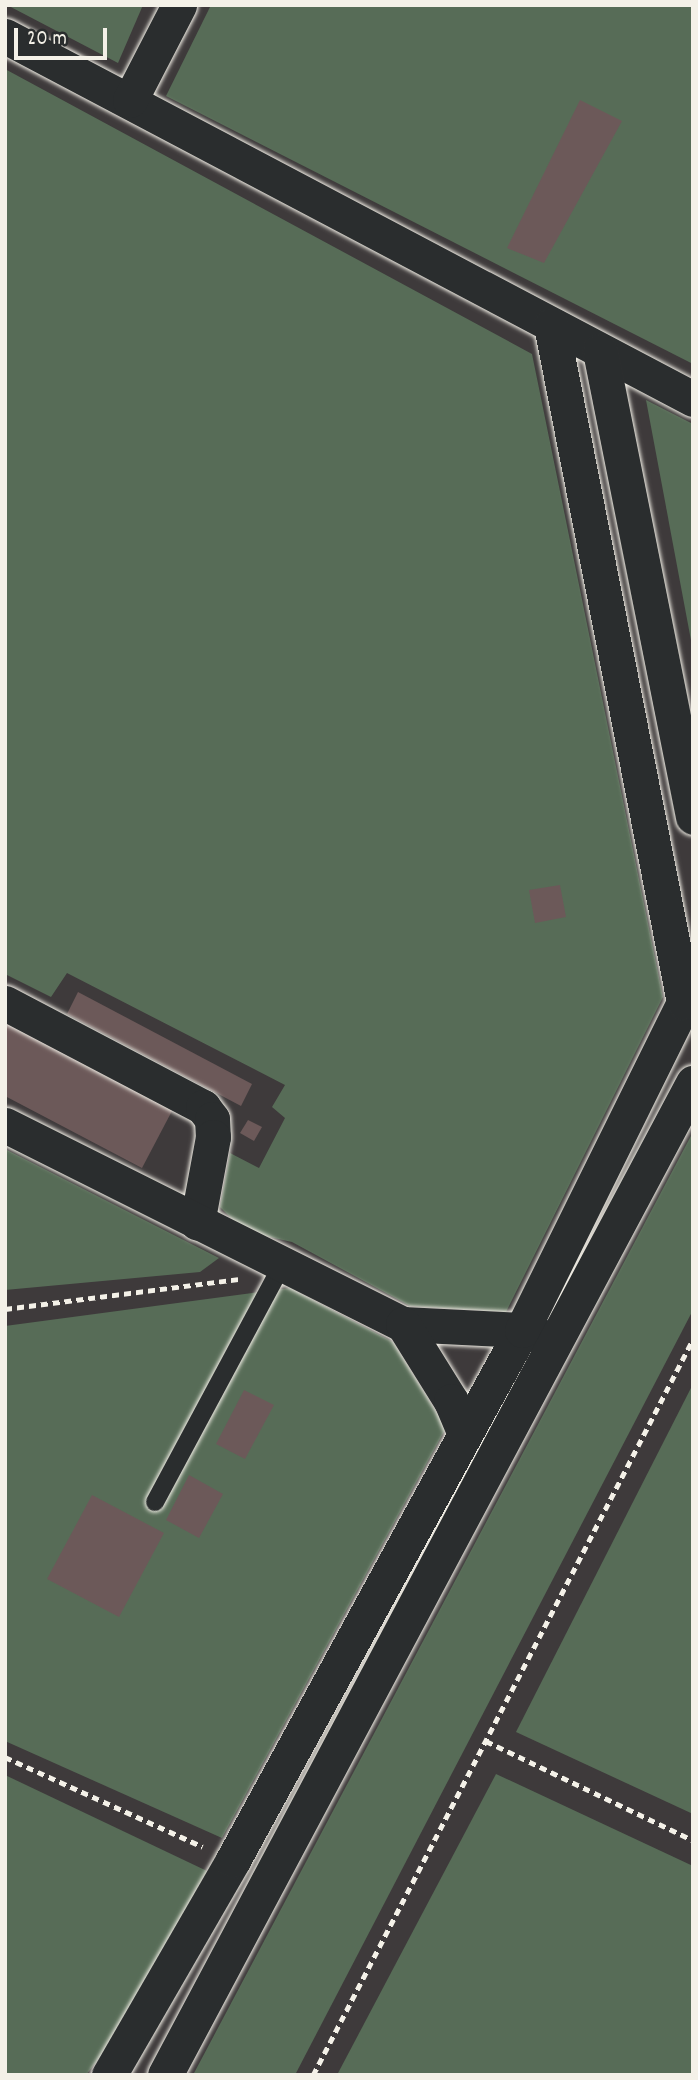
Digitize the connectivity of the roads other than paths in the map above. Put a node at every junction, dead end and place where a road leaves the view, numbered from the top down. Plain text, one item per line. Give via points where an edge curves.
1 (179, 5) edge
2 (5, 36) edge
3 (130, 100) junction
4 (551, 325) junction
5 (600, 351) junction
6 (693, 399) edge
7 (693, 817) edge
8 (690, 1002) edge
9 (5, 1003) edge
10 (693, 1083) edge
11 (5, 1125) edge
12 (197, 1223) junction
13 (272, 1258) junction
14 (403, 1324) junction
15 (522, 1330) junction
16 (555, 1340) junction
17 (464, 1432) junction
18 (155, 1503) dead end
19 (109, 2075) edge
20 (165, 2075) edge

1 - 3 street
2 - 3 street
3 - 4 street
4 - 5 street
4 - 8 street
5 - 6 street
5 - 7 street
8 - 15 street
9 - 12 street via 203,1107 212,1119 213,1136
10 - 16 street
11 - 12 street
12 - 13 street
13 - 14 street
13 - 18 lane
14 - 15 street
14 - 17 street via 451,1401
15 - 16 street
15 - 17 street
16 - 20 street
17 - 19 street via 233,1860

